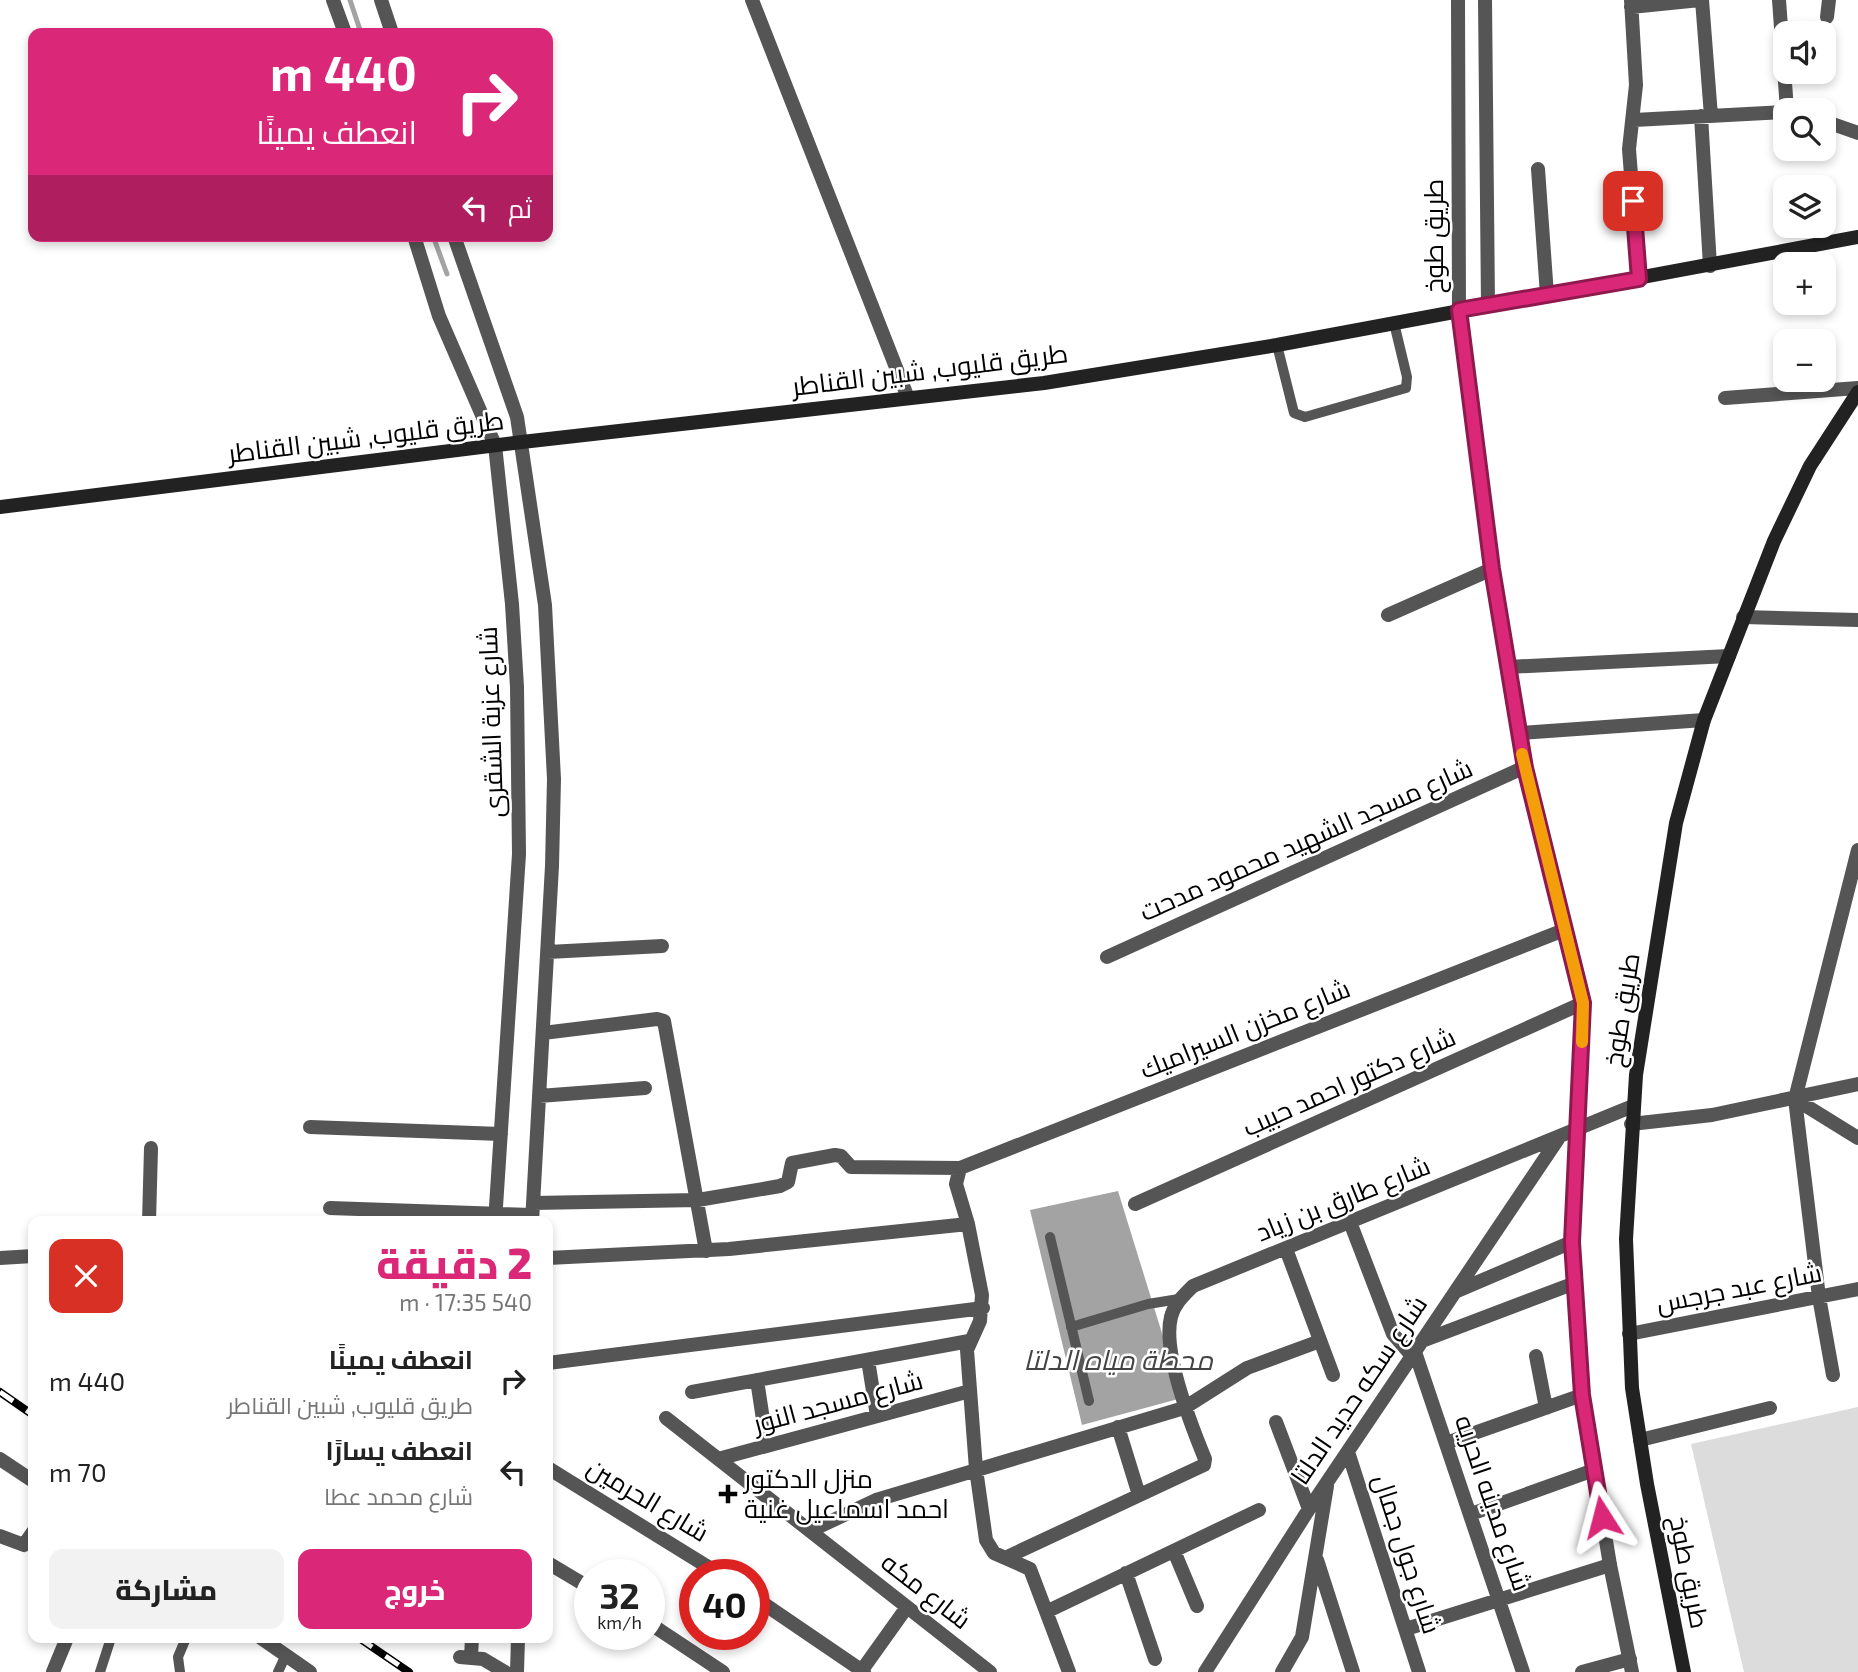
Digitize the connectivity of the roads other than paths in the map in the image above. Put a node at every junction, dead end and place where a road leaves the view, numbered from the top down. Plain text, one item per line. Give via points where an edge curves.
1 (333, 0) edge
2 (381, 0) edge
3 (752, 0) edge
4 (1458, 0) edge
5 (1485, 0) edge
6 (1701, 0) edge
7 (1779, 0) edge
8 (1829, 0) edge
9 (1631, 3) edge
10 (1827, 17) dead end
11 (343, 28) edge
12 (390, 28) edge
13 (1785, 98) edge
14 (1773, 112) edge
15 (1706, 116) junction
16 (1633, 125) junction
17 (1836, 125) edge
18 (1858, 133) edge
19 (1538, 169) dead end
20 (1858, 237) edge
21 (416, 242) edge
22 (456, 242) edge
23 (1710, 266) junction
24 (1639, 279) junction
25 (1547, 295) junction
26 (1488, 305) junction
27 (1459, 310) junction
28 (1394, 323) junction
29 (1277, 345) junction
30 (1858, 390) edge
31 (908, 398) junction
32 (1725, 398) dead end
33 (522, 442) junction
34 (495, 445) junction
35 (0, 507) edge
36 (1492, 569) junction
37 (1388, 615) dead end
38 (1744, 617) junction
39 (1858, 620) edge
40 (1729, 656) junction
41 (1508, 667) junction
42 (1704, 720) junction
43 (1519, 733) junction
44 (1525, 768) junction
45 (1858, 849) edge
46 (1564, 930) junction
47 (662, 946) dead end
48 (548, 952) junction
49 (1107, 957) dead end
50 (1583, 1003) junction
51 (543, 1033) junction
52 (1858, 1084) edge
53 (645, 1088) dead end
54 (539, 1096) junction
55 (1795, 1099) junction
56 (1633, 1106) junction
57 (1631, 1124) junction
58 (310, 1127) dead end
59 (1577, 1130) junction
60 (501, 1134) junction
61 (1558, 1138) junction
62 (1858, 1138) edge
63 (151, 1148) dead end
64 (960, 1168) junction
65 (698, 1200) junction
66 (1135, 1205) dead end
67 (330, 1208) dead end
68 (532, 1213) edge
69 (149, 1216) edge
70 (395, 1216) edge
71 (495, 1216) edge
72 (510, 1216) edge
73 (1350, 1222) junction
74 (968, 1224) junction
75 (1049, 1237) dead end
76 (1572, 1242) junction
77 (1286, 1249) junction
78 (706, 1251) junction
79 (28, 1256) edge
80 (0, 1258) edge
81 (553, 1258) edge
82 (1575, 1283) junction
83 (1858, 1289) edge
84 (1455, 1291) junction
85 (1819, 1297) junction
86 (1179, 1299) junction
87 (983, 1308) junction
88 (1071, 1327) junction
89 (1629, 1334) junction
90 (969, 1341) junction
91 (1320, 1341) junction
92 (1416, 1349) junction
93 (1536, 1356) dead end
94 (868, 1360) junction
95 (553, 1362) edge
96 (1333, 1375) dead end
97 (1833, 1375) dead end
98 (757, 1380) junction
99 (970, 1391) junction
100 (692, 1392) dead end
101 (1582, 1395) junction
102 (1088, 1401) dead end
103 (1184, 1408) junction
104 (1546, 1408) junction
105 (1770, 1408) dead end
106 (877, 1416) junction
107 (666, 1418) dead end
108 (1276, 1422) dead end
109 (1118, 1427) junction
110 (1640, 1440) junction
111 (1446, 1443) junction
112 (767, 1446) junction
113 (1348, 1452) junction
114 (0, 1459) edge
115 (719, 1459) junction
116 (976, 1469) junction
117 (1594, 1470) junction
118 (553, 1471) edge
119 (28, 1478) edge
120 (1328, 1482) junction
121 (1139, 1495) junction
122 (1309, 1509) junction
123 (1259, 1510) dead end
124 (1471, 1514) junction
125 (810, 1531) junction
126 (0, 1536) edge
127 (28, 1539) edge
128 (1174, 1551) junction
129 (1315, 1555) junction
130 (1007, 1558) junction
131 (695, 1559) edge
132 (1610, 1565) junction
133 (553, 1566) edge
134 (1126, 1573) junction
135 (574, 1578) edge
136 (1500, 1599) junction
137 (1197, 1606) dead end
138 (907, 1607) junction
139 (770, 1608) edge
140 (1048, 1611) junction
141 (1406, 1629) junction
142 (665, 1634) edge
143 (65, 1643) edge
144 (109, 1643) edge
145 (184, 1643) edge
146 (268, 1643) edge
147 (470, 1643) edge
148 (518, 1643) edge
149 (286, 1655) junction
150 (1154, 1659) dead end
151 (1631, 1666) edge
152 (863, 1671) edge
153 (53, 1672) edge
154 (100, 1672) edge
155 (180, 1672) edge
156 (278, 1672) edge
157 (310, 1672) edge
158 (505, 1672) edge
159 (517, 1672) edge
160 (723, 1672) edge
161 (990, 1672) edge
162 (1069, 1672) edge
163 (1205, 1672) edge
164 (1282, 1672) edge
165 (1353, 1672) edge
166 (1419, 1672) edge
167 (1523, 1672) edge
168 (1582, 1672) edge
169 (1684, 1672) edge

1 - 11 street
2 - 12 street
3 - 31 street
4 - 27 street, طريق طوخ
5 - 26 street, طريق طوخ
6 - 9 street
6 - 15 street
7 - 13 street
8 - 10 street
9 - 16 street via 1636,85
14 - 15 street
15 - 16 street
15 - 23 street
16 - 24 street via 1629,149
17 - 18 street
19 - 25 street
20 - 23 main road, طريق قليوب, شبين القناطر
21 - 34 street, شارع عزبة الشقرى via 439,316
22 - 33 street via 510,392
23 - 24 main road, طريق قليوب, شبين القناطر
24 - 25 main road, طريق قليوب, شبين القناطر
25 - 26 main road, طريق قليوب, شبين القناطر
26 - 27 main road, طريق قليوب, شبين القناطر
27 - 28 main road, طريق قليوب, شبين القناطر
27 - 36 street, طريق طوخ
28 - 29 main road, طريق قليوب, شبين القناطر
28 - 29 lane via 1406,388 1305,417 1294,413
29 - 31 main road, طريق قليوب, شبين القناطر via 1044,383
30 - 32 street
30 - 38 main road, طريق طوخ via 1810,466
31 - 33 main road, طريق قليوب, شبين القناطر
33 - 34 main road, طريق قليوب, شبين القناطر
33 - 48 street via 545,605 551,692 554,779
34 - 35 main road, طريق قليوب, شبين القناطر
34 - 60 street, شارع عزبة الشقرى via 512,604 519,771 515,938
36 - 37 street
36 - 41 street, طريق طوخ
38 - 39 street
38 - 40 main road, طريق طوخ
40 - 41 street
40 - 42 main road, طريق طوخ
41 - 43 street, طريق طوخ
42 - 43 street
42 - 56 main road, طريق طوخ via 1676,823
43 - 44 street, طريق طوخ
44 - 46 street, طريق طوخ
44 - 49 street, شارع مسجد الشهيد محمود مدحت
45 - 55 street
46 - 50 street, طريق طوخ
46 - 64 street, شارع مخزن السيراميك
47 - 48 street
48 - 51 street
50 - 59 street, طريق طوخ
50 - 66 street, شارع دكتور احمد حبيب
51 - 54 street
51 - 65 street via 664,1021
52 - 55 street
53 - 54 street
54 - 68 street
55 - 57 street
55 - 62 street
55 - 85 street
56 - 57 main road, طريق طوخ
56 - 59 street, شارع طارق بن زياد
57 - 89 main road, طريق طوخ via 1626,1239
58 - 60 street
59 - 61 street, شارع طارق بن زياد
59 - 76 street, طريق طوخ
60 - 71 street, شارع عزبة الشقرى
61 - 73 street, شارع طارق بن زياد
61 - 84 street, شارع سكه حديد الدلتا
63 - 69 street
64 - 65 street via 850,1167 835,1155 792,1163 788,1182 780,1186
64 - 74 street via 956,1184
65 - 68 street
65 - 78 street
67 - 70 street
68 - 72 street
73 - 77 street, شارع طارق بن زياد
73 - 92 street, شارع مدينه الحريه via 1393,1334
74 - 78 street
74 - 87 street
75 - 88 lane
76 - 82 street, طريق طوخ
76 - 84 street
77 - 86 street, شارع طارق بن زياد via 1193,1286
77 - 91 street
78 - 81 street
79 - 80 street
82 - 92 street
82 - 101 street, طريق طوخ
83 - 85 street, شارع عبد جرجس
84 - 92 street, شارع سكه حديد الدلتا
85 - 89 street, شارع عبد جرجس
85 - 97 street
86 - 88 lane
86 - 103 street via 1169,1335
87 - 90 street
87 - 95 street
88 - 102 lane
89 - 110 main road, طريق طوخ
90 - 94 street
90 - 99 street
91 - 96 street
91 - 103 street via 1247,1368
92 - 111 street, شارع مدينه الحريه
92 - 113 street, شارع سكه حديد الدلتا
93 - 104 street
94 - 98 street
94 - 106 street
98 - 100 street
98 - 112 street
99 - 106 street, شارع مسجد النور
99 - 116 street
101 - 104 street
101 - 117 street, طريق طوخ
103 - 109 street
103 - 121 street via 1204,1465
104 - 111 street
105 - 110 street
106 - 112 street, شارع مسجد النور
107 - 115 street, شارع مكه
108 - 122 street
109 - 116 street
109 - 121 street
110 - 169 main road, طريق طوخ
111 - 124 street, شارع مدينه الحريه
112 - 115 street, شارع مسجد النور
113 - 120 street, شارع سكه حديد الدلتا
113 - 141 street, شارع جول جمال
114 - 119 street
115 - 125 street, شارع مكه
116 - 125 street via 876,1500
116 - 130 street via 987,1545
117 - 124 street
117 - 132 street, طريق طوخ
118 - 131 street, شارع الحرمين
120 - 122 street, شارع سكه حديد الدلتا
120 - 129 street
121 - 130 street
122 - 163 street, شارع سكه حديد الدلتا
123 - 128 street
124 - 136 street, شارع مدينه الحريه
125 - 138 street, شارع مكه
126 - 127 street via 24,1545
128 - 134 street
128 - 137 street
129 - 164 street via 1301,1637
129 - 165 street
130 - 140 street via 1030,1569
132 - 136 street
132 - 151 street, طريق طوخ
133 - 135 street
134 - 140 street
134 - 150 street
136 - 141 street
136 - 167 street, شارع مدينه الحريه
138 - 152 street
138 - 161 street, شارع مكه
139 - 152 street
140 - 162 street
141 - 166 street, شارع جول جمال
142 - 160 street
143 - 153 street
144 - 154 lane
145 - 155 lane via 178,1657
146 - 149 street
147 - 158 street via 465,1657 483,1659
148 - 159 street
149 - 156 lane
149 - 157 street
151 - 168 street

